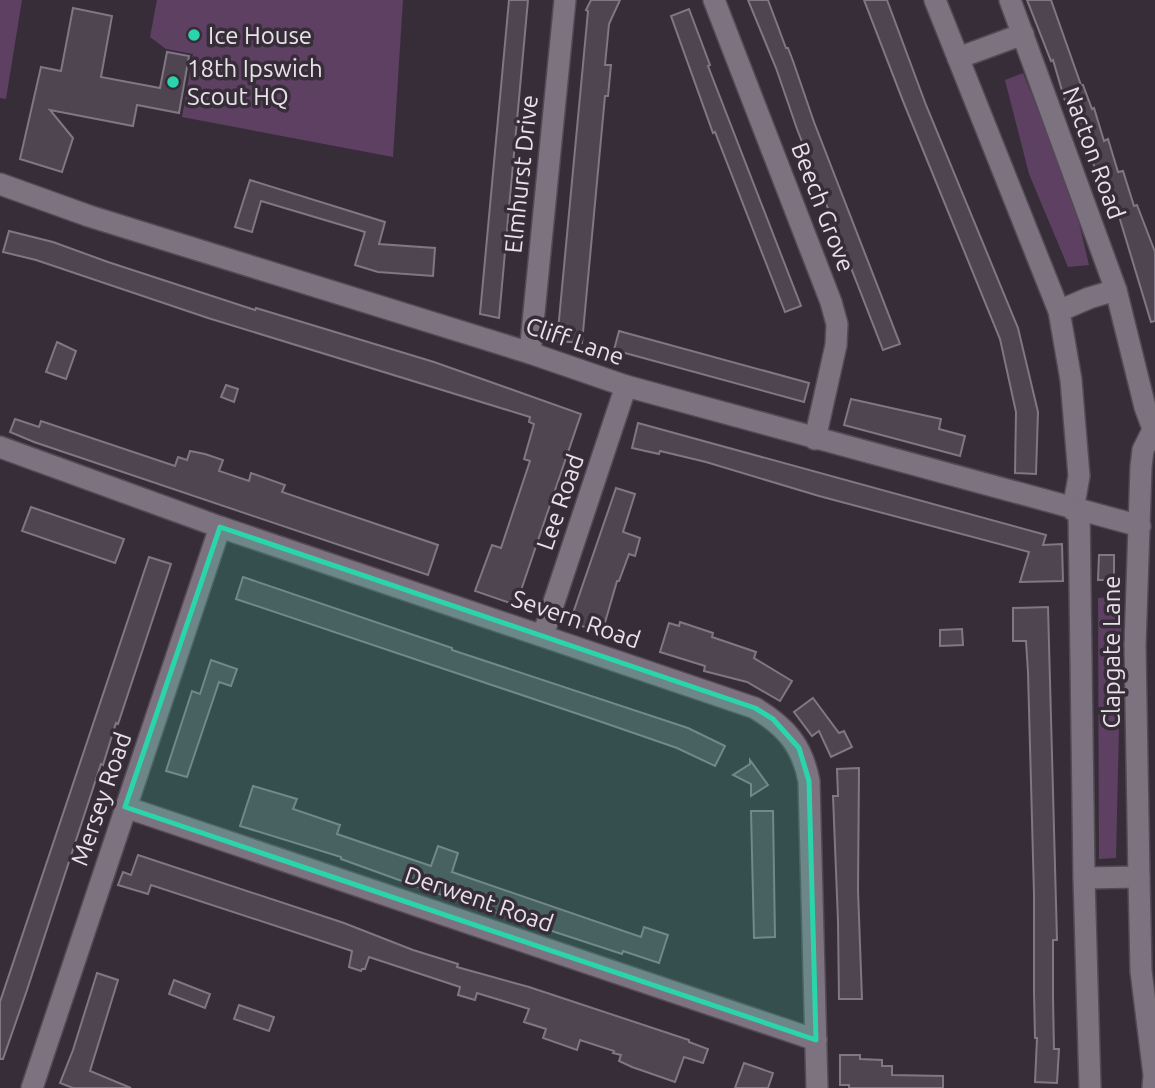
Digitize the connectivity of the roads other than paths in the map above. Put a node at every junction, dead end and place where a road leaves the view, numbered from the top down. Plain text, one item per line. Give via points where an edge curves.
1 (565, 0) edge
2 (714, 0) edge
3 (935, 0) edge
4 (1010, 0) edge
5 (1023, 34) junction
6 (958, 58) junction
7 (0, 184) edge
8 (1116, 290) junction
9 (1059, 311) junction
10 (530, 353) junction
11 (626, 386) junction
12 (1150, 405) edge
13 (1154, 432) edge
14 (815, 439) junction
15 (0, 447) edge
16 (1076, 510) junction
17 (1140, 526) junction
18 (220, 527) junction
19 (543, 635) junction
20 (125, 807) junction
21 (1139, 877) junction
22 (1084, 878) junction
23 (816, 1040) junction
24 (32, 1088) edge
25 (817, 1088) edge
26 (1090, 1088) edge
27 (1153, 1088) edge

1 - 10 street, Elmhurst Drive
2 - 14 street, Beech Grove via 837,324
3 - 6 street
4 - 5 street, Nacton Road
5 - 6 street
5 - 8 street, Nacton Road
6 - 9 street
7 - 10 street, Cliff Lane
8 - 9 street
8 - 12 street, Nacton Road
9 - 16 street via 1071,380 1079,476
10 - 11 street, Cliff Lane
11 - 14 street, Cliff Lane
11 - 19 street, Lee Road
12 - 13 street, Nacton Road
13 - 17 street, Clapgate Lane via 1143,450
14 - 16 street, Cliff Lane
15 - 18 street, Severn Road
16 - 17 street, Cliff Lane
16 - 22 street, Clapgate Lane
17 - 21 street, Clapgate Lane via 1135,646
18 - 19 street, Severn Road
18 - 20 street, Mersey Road
19 - 23 street, Severn Road via 755,708 773,719 799,748 809,781
20 - 23 street, Derwent Road
20 - 24 street, Mersey Road
21 - 22 street
21 - 27 street, Clapgate Lane via 1141,971
22 - 26 street, Clapgate Lane
23 - 25 street, Severn Road

